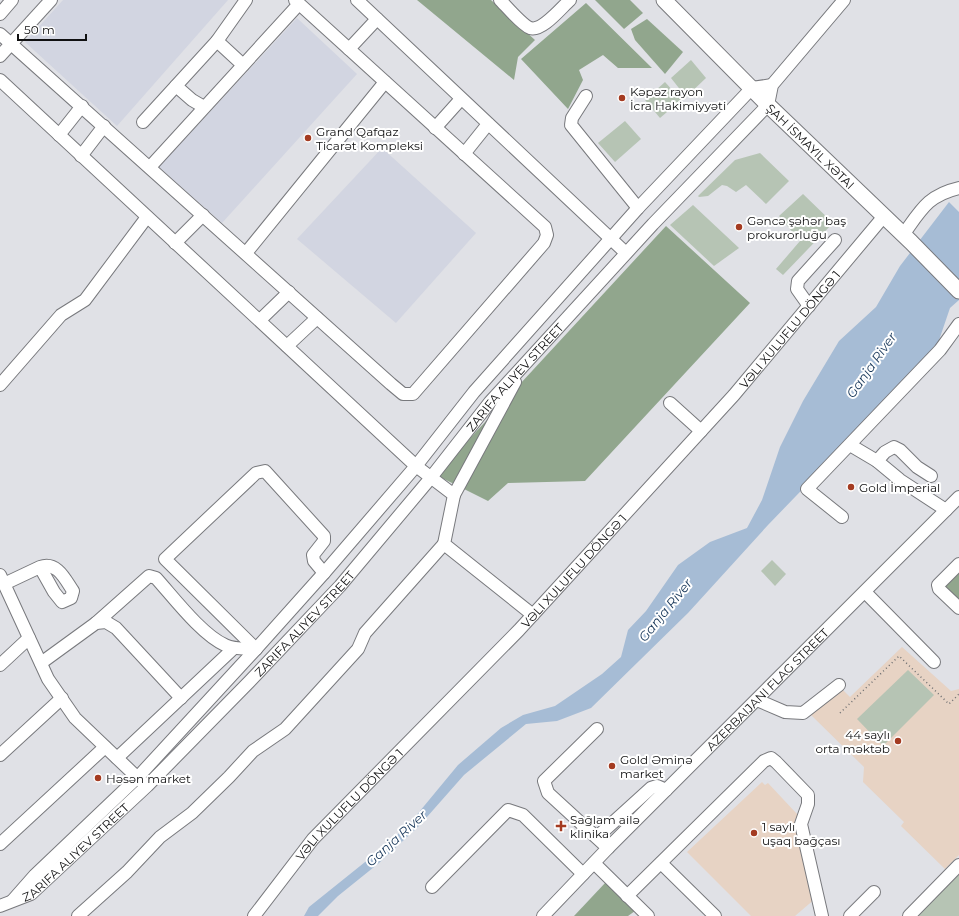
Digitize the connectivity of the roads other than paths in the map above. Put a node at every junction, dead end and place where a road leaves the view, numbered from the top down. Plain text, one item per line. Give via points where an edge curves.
1 (12, 0) edge
2 (51, 0) edge
3 (246, 0) edge
4 (356, 0) edge
5 (500, 0) edge
6 (570, 0) edge
7 (664, 0) edge
8 (844, 0) edge
9 (297, 2) edge
10 (0, 14) edge
11 (377, 19) junction
12 (0, 34) edge
13 (217, 41) junction
14 (12, 44) junction
15 (349, 49) junction
16 (0, 56) edge
17 (243, 65) junction
18 (0, 80) edge
19 (385, 82) junction
20 (772, 85) junction
21 (176, 86) junction
22 (752, 88) junction
23 (586, 96) dead end
24 (462, 99) junction
25 (768, 105) junction
26 (82, 106) junction
27 (204, 107) junction
28 (143, 122) dead end
29 (488, 124) junction
30 (104, 126) junction
31 (435, 128) junction
32 (59, 135) junction
33 (464, 154) junction
34 (81, 156) junction
35 (150, 167) junction
36 (959, 188) edge
37 (638, 208) junction
38 (203, 215) junction
39 (884, 216) junction
40 (147, 217) junction
41 (610, 238) junction
42 (907, 238) junction
43 (836, 240) dead end
44 (175, 242) junction
45 (246, 253) junction
46 (626, 253) junction
47 (959, 291) edge
48 (289, 292) junction
49 (809, 306) junction
50 (317, 318) junction
51 (260, 320) junction
52 (959, 324) edge
53 (287, 346) junction
54 (524, 366) junction
55 (0, 385) edge
56 (670, 403) dead end
57 (701, 431) junction
58 (850, 445) junction
59 (877, 461) junction
60 (912, 463) junction
61 (416, 466) junction
62 (931, 476) dead end
63 (432, 477) junction
64 (900, 480) junction
65 (454, 495) junction
66 (959, 499) edge
67 (946, 510) junction
68 (842, 517) dead end
69 (444, 544) junction
70 (959, 564) edge
71 (40, 567) dead end
72 (324, 574) junction
73 (2, 581) edge
74 (865, 592) junction
75 (959, 608) edge
76 (533, 614) junction
77 (96, 623) junction
78 (29, 638) junction
79 (234, 648) junction
80 (256, 649) junction
81 (934, 662) dead end
82 (41, 663) junction
83 (0, 665) edge
84 (839, 685) dead end
85 (62, 698) junction
86 (181, 698) junction
87 (757, 700) junction
88 (597, 729) dead end
89 (106, 747) junction
90 (0, 755) edge
91 (117, 758) junction
92 (138, 777) junction
93 (147, 786) junction
94 (666, 790) junction
95 (597, 837) junction
96 (0, 844) edge
97 (608, 848) junction
98 (661, 862) junction
99 (594, 863) junction
100 (959, 865) edge
101 (583, 874) junction
102 (432, 888) dead end
103 (874, 892) dead end
104 (627, 896) junction
105 (3, 902) edge
106 (78, 916) edge
107 (254, 916) edge
108 (543, 916) edge
109 (648, 916) edge
110 (715, 916) edge
111 (822, 916) edge
112 (850, 916) edge
113 (909, 916) edge

1 - 10 street
2 - 14 street
3 - 13 street
4 - 11 street
5 - 6 street via 529,28 536,29 543,26
7 - 22 main road
8 - 20 street
9 - 15 street
9 - 17 street
11 - 15 street
11 - 24 street
12 - 14 street
13 - 17 street
13 - 21 street
14 - 16 street
14 - 26 street
15 - 19 street
17 - 27 street
18 - 32 street
19 - 31 street
19 - 45 street
20 - 22 street
20 - 25 street
21 - 27 street
21 - 28 street
22 - 25 main road
22 - 37 street, ZARIFA ALIYEV STREET
23 - 37 street via 572,118 571,125
24 - 29 street
24 - 31 street
25 - 39 main road
25 - 46 street, ZARIFA ALIYEV STREET
26 - 30 street
26 - 32 street
27 - 35 street
29 - 33 street
29 - 41 street
30 - 34 street
30 - 35 street
31 - 33 street
32 - 34 street
33 - 50 street via 545,227 547,235 544,243 413,394 403,394
34 - 40 street
35 - 38 street
36 - 42 street via 943,192 924,206
37 - 41 street, ZARIFA ALIYEV STREET
38 - 44 street
38 - 45 street
39 - 42 main road
39 - 49 street, VƏLI XULUFLU DÖNGƏ 1
40 - 44 street
40 - 55 street via 85,300 61,315
41 - 46 street
41 - 61 street, ZARIFA ALIYEV STREET via 474,392
42 - 47 main road
43 - 49 street via 798,281 797,289
44 - 51 street
45 - 48 street
46 - 54 street, ZARIFA ALIYEV STREET
48 - 50 street
48 - 51 street
49 - 57 street, VƏLI XULUFLU DÖNGƏ 1
50 - 53 street
51 - 53 street
52 - 58 street via 940,350
53 - 61 street
54 - 63 street, ZARIFA ALIYEV STREET via 490,402
54 - 65 street
56 - 57 street
57 - 76 street, VƏLI XULUFLU DÖNGƏ 1
58 - 59 street
58 - 68 street via 807,488
59 - 60 street via 885,452 894,448 900,450
59 - 64 street
60 - 62 street
60 - 64 street
61 - 63 street
61 - 72 street, ZARIFA ALIYEV STREET
63 - 65 street
63 - 93 street, ZARIFA ALIYEV STREET via 340,586
64 - 67 street
65 - 69 street
66 - 67 street, AZERBAIJANI FLAG STREET
67 - 74 street, AZERBAIJANI FLAG STREET
69 - 76 street
69 - 106 street via 365,633 358,649 285,729 253,751 198,808 160,837 127,872
70 - 75 street via 938,585
71 - 73 street
72 - 80 street, ZARIFA ALIYEV STREET
72 - 80 street via 314,561 313,555 324,541 324,536 265,471 256,473 165,559
73 - 78 street
74 - 81 street
74 - 87 street, AZERBAIJANI FLAG STREET
76 - 107 street, VƏLI XULUFLU DÖNGƏ 1 via 313,839
77 - 79 street via 149,576 156,578 209,636 225,646
77 - 82 street
77 - 86 street via 106,622 116,628
78 - 82 street
78 - 83 street
79 - 80 street
79 - 86 street
80 - 92 street, ZARIFA ALIYEV STREET
82 - 85 street via 48,679
84 - 87 street via 803,713 785,712
85 - 89 street via 75,718
85 - 90 street
86 - 91 street
87 - 94 street, AZERBAIJANI FLAG STREET
88 - 95 street via 544,781 548,793
89 - 91 street
89 - 96 street
91 - 92 street
92 - 93 street
92 - 105 street, ZARIFA ALIYEV STREET
93 - 105 street, ZARIFA ALIYEV STREET via 31,894
94 - 95 street via 657,786 651,788
94 - 97 street, AZERBAIJANI FLAG STREET
95 - 97 street
97 - 99 street, AZERBAIJANI FLAG STREET
98 - 104 street
98 - 110 street
98 - 111 street via 764,761 771,758 808,795 808,804 801,824
99 - 101 street, AZERBAIJANI FLAG STREET
99 - 104 street
100 - 113 street
101 - 102 street via 523,815 508,810
101 - 108 street, AZERBAIJANI FLAG STREET
103 - 112 street
104 - 109 street

